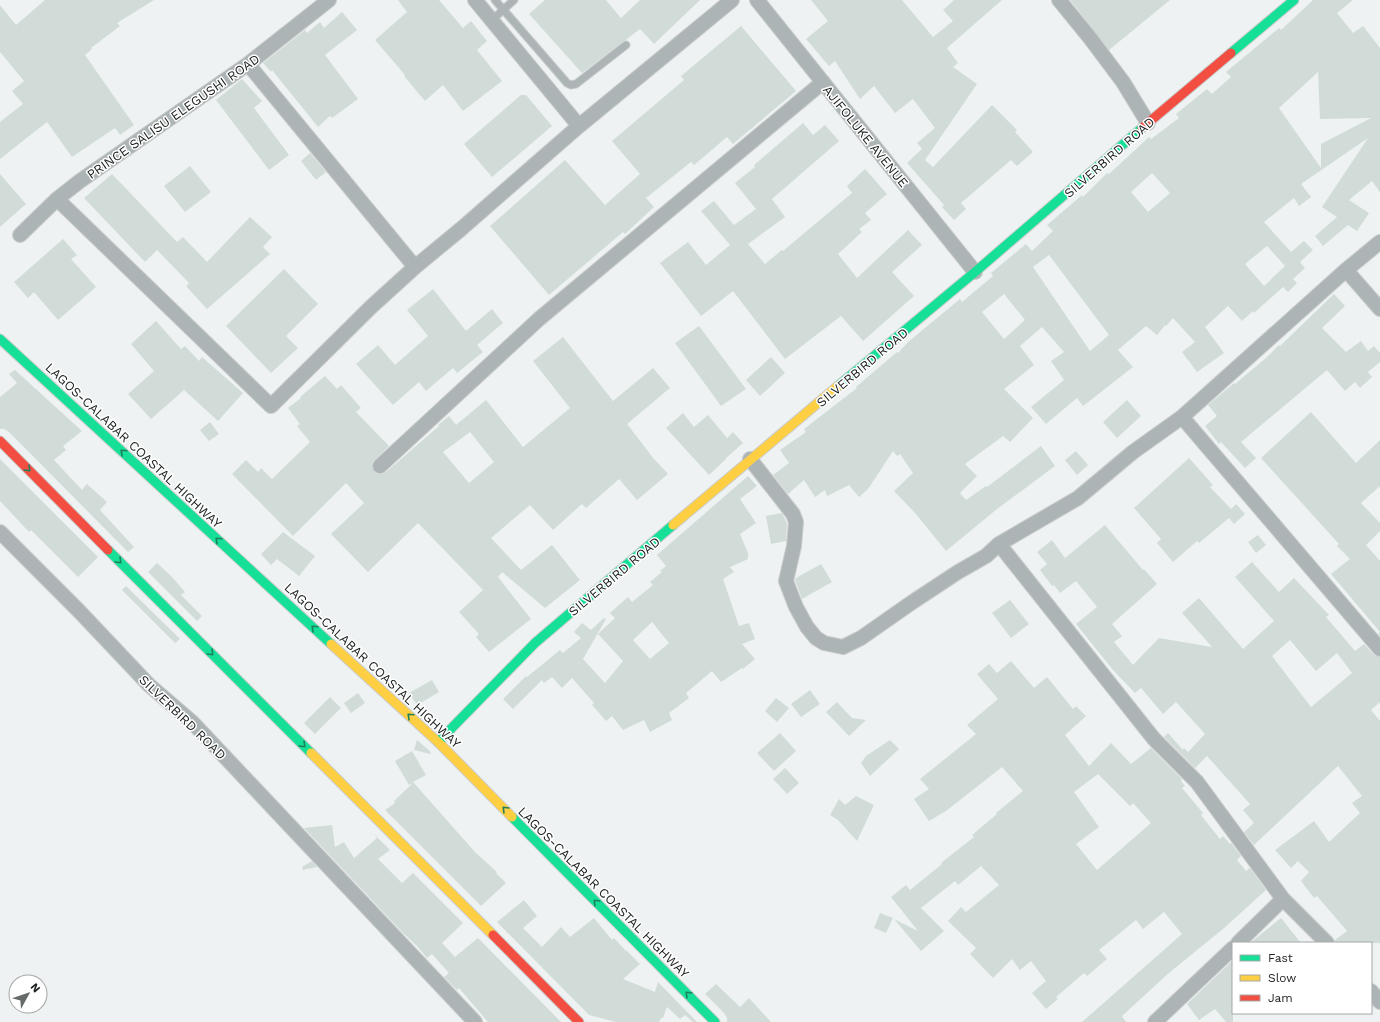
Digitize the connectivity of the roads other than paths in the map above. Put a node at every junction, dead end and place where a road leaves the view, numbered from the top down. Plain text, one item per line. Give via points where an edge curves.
1 (330, 0) edge
2 (475, 0) edge
3 (495, 0) edge
4 (514, 0) edge
5 (732, 0) edge
6 (757, 0) edge
7 (1059, 0) edge
8 (1294, 0) edge
9 (503, 9) junction
10 (492, 20) junction
11 (626, 45) dead end
12 (248, 64) junction
13 (823, 82) junction
14 (1148, 123) junction
15 (579, 126) junction
16 (58, 199) junction
17 (20, 235) dead end
18 (1380, 242) edge
19 (415, 267) junction
20 (1346, 270) junction
21 (975, 272) junction
22 (1380, 309) edge
23 (0, 339) edge
24 (1182, 417) junction
25 (0, 441) edge
26 (750, 459) junction
27 (380, 466) dead end
28 (0, 532) edge
29 (999, 544) junction
30 (1380, 649) edge
31 (438, 742) junction
32 (1283, 899) junction
33 (1239, 942) edge
34 (1326, 942) edge
35 (1232, 949) edge
36 (1372, 992) edge
37 (1380, 1002) edge
38 (475, 1022) edge
39 (579, 1022) edge
40 (715, 1022) edge
41 (1155, 1022) edge

1 - 12 street, PRINCE SALISU ELEGUSHI ROAD
2 - 10 street
3 - 9 lane
4 - 9 lane
5 - 15 street
6 - 13 street, AJIFOLUKE AVENUE
7 - 14 street via 1123,82
8 - 14 main road, SILVERBIRD ROAD
9 - 10 lane
9 - 11 lane via 571,85 576,84
10 - 15 street
12 - 16 street, PRINCE SALISU ELEGUSHI ROAD
12 - 19 street
13 - 21 street, AJIFOLUKE AVENUE
13 - 27 street via 539,319
14 - 21 main road, SILVERBIRD ROAD
15 - 19 street
16 - 17 street, PRINCE SALISU ELEGUSHI ROAD
16 - 19 street via 271,406
18 - 20 street
20 - 22 street
20 - 24 street
21 - 26 main road, SILVERBIRD ROAD
31 -> 23 main road, LAGOS-CALABAR COASTAL HIGHWAY
24 - 29 street via 1133,452 1078,498
24 - 30 street
25 -> 39 main road
26 - 29 street via 793,514 796,522 794,546 786,581 807,627 824,643 843,647 852,643 986,556
26 - 31 main road, SILVERBIRD ROAD via 535,643
28 - 38 street, SILVERBIRD ROAD via 149,685 192,722
29 - 32 street via 1154,739 1197,782
40 -> 31 main road, LAGOS-CALABAR COASTAL HIGHWAY
32 - 33 street
32 - 34 street
35 - 41 street
36 - 37 street

